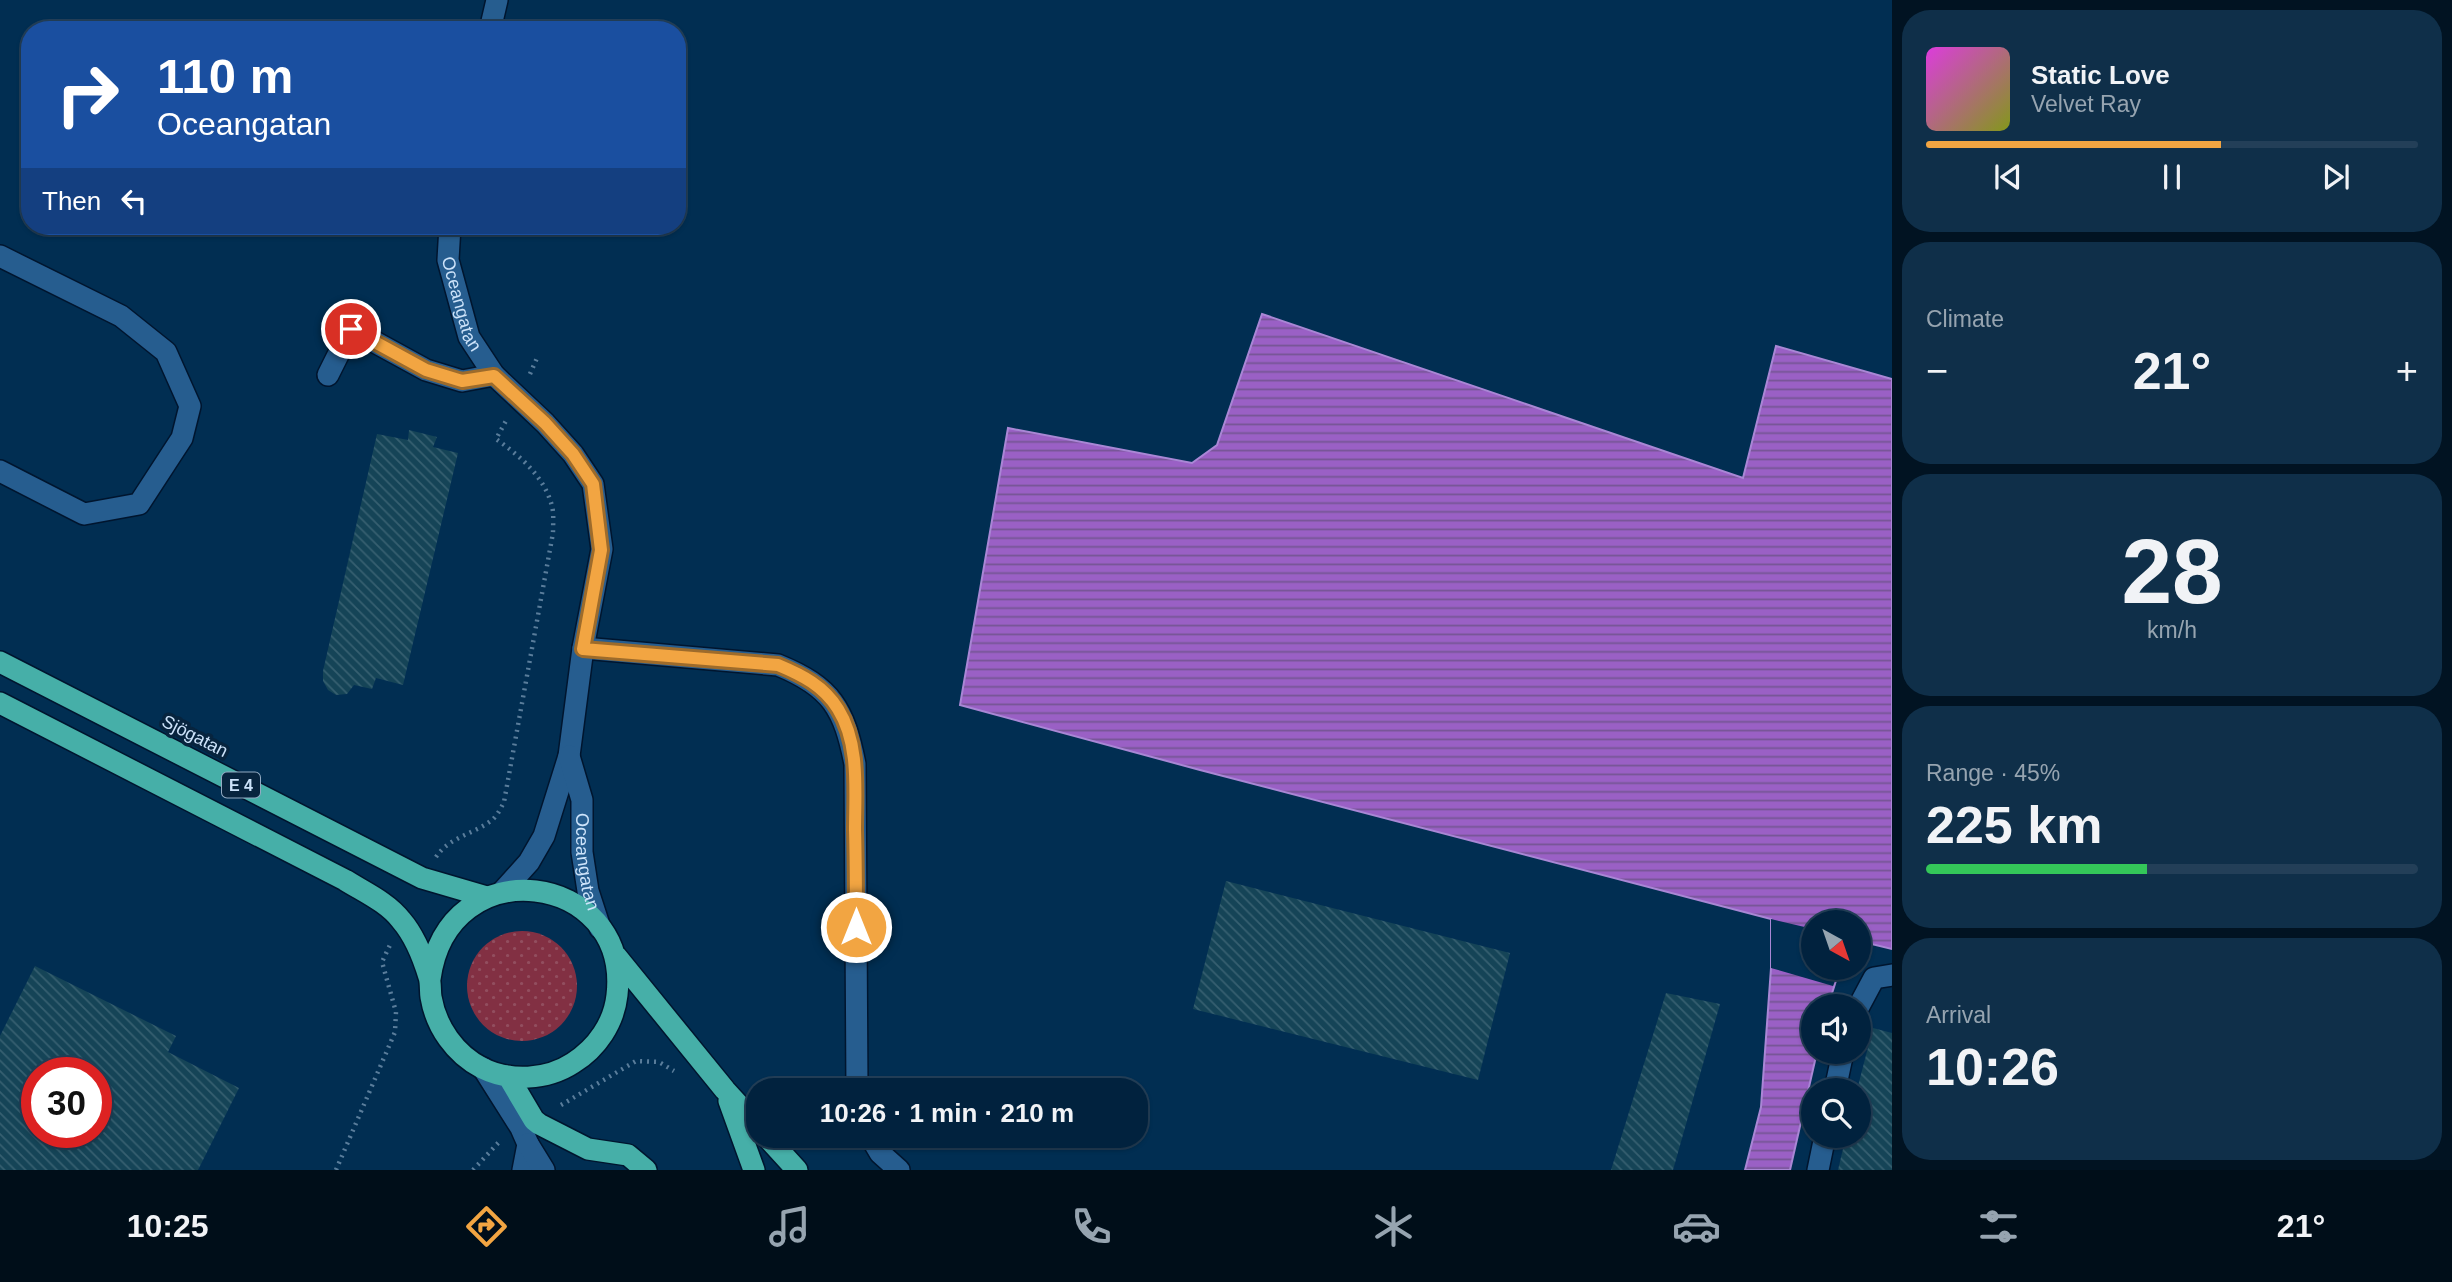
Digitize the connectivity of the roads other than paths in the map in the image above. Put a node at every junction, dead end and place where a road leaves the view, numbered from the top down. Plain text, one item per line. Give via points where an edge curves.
1 (497, 0) edge
2 (491, 21) edge
3 (449, 235) edge
4 (0, 256) edge
5 (328, 375) dead end
6 (494, 376) junction
7 (0, 471) edge
8 (583, 649) junction
9 (0, 662) edge
10 (0, 703) edge
11 (569, 756) junction
12 (495, 895) junction
13 (600, 928) junction
14 (613, 952) junction
15 (1892, 975) edge
16 (430, 979) junction
17 (1865, 994) edge
18 (483, 1068) junction
19 (508, 1076) junction
20 (857, 1078) edge
21 (724, 1090) junction
22 (746, 1113) edge
23 (528, 1131) junction
24 (777, 1148) edge
25 (877, 1148) edge
26 (1823, 1148) edge
27 (523, 1170) edge
28 (544, 1170) edge
29 (646, 1170) edge
30 (754, 1170) edge
31 (797, 1170) edge
32 (899, 1170) edge
33 (1818, 1170) edge

1 - 2 street
3 - 6 street, Oceangatan via 448,260 469,337
4 - 7 street via 121,316 166,352 190,406 182,438 139,504 84,514
5 - 6 street via 351,329 426,370 462,381
6 - 8 street, Oceangatan via 545,423 593,484 601,550
8 - 11 street, Oceangatan
8 - 20 street via 778,665 822,690 838,709 849,732 855,764
9 - 12 highway, Sjögatan / E 4 via 422,878
10 - 16 highway, E 4 via 386,905 401,920
11 - 12 street, Oceangatan via 544,836 529,862
11 - 13 street, Oceangatan via 582,800 588,891
12 - 13 highway via 518,889 549,893 578,906
12 - 16 highway via 461,913 443,936
13 - 14 highway
14 - 19 highway via 617,1001 596,1045 556,1072
14 - 21 highway
15 - 17 street via 1874,978
16 - 18 highway via 443,1031 460,1052
18 - 19 highway
18 - 23 street
19 - 23 highway
21 - 22 highway
21 - 30 highway
23 - 27 street
23 - 28 street
23 - 29 highway via 588,1149 628,1155
24 - 31 highway
25 - 32 street
26 - 33 street

